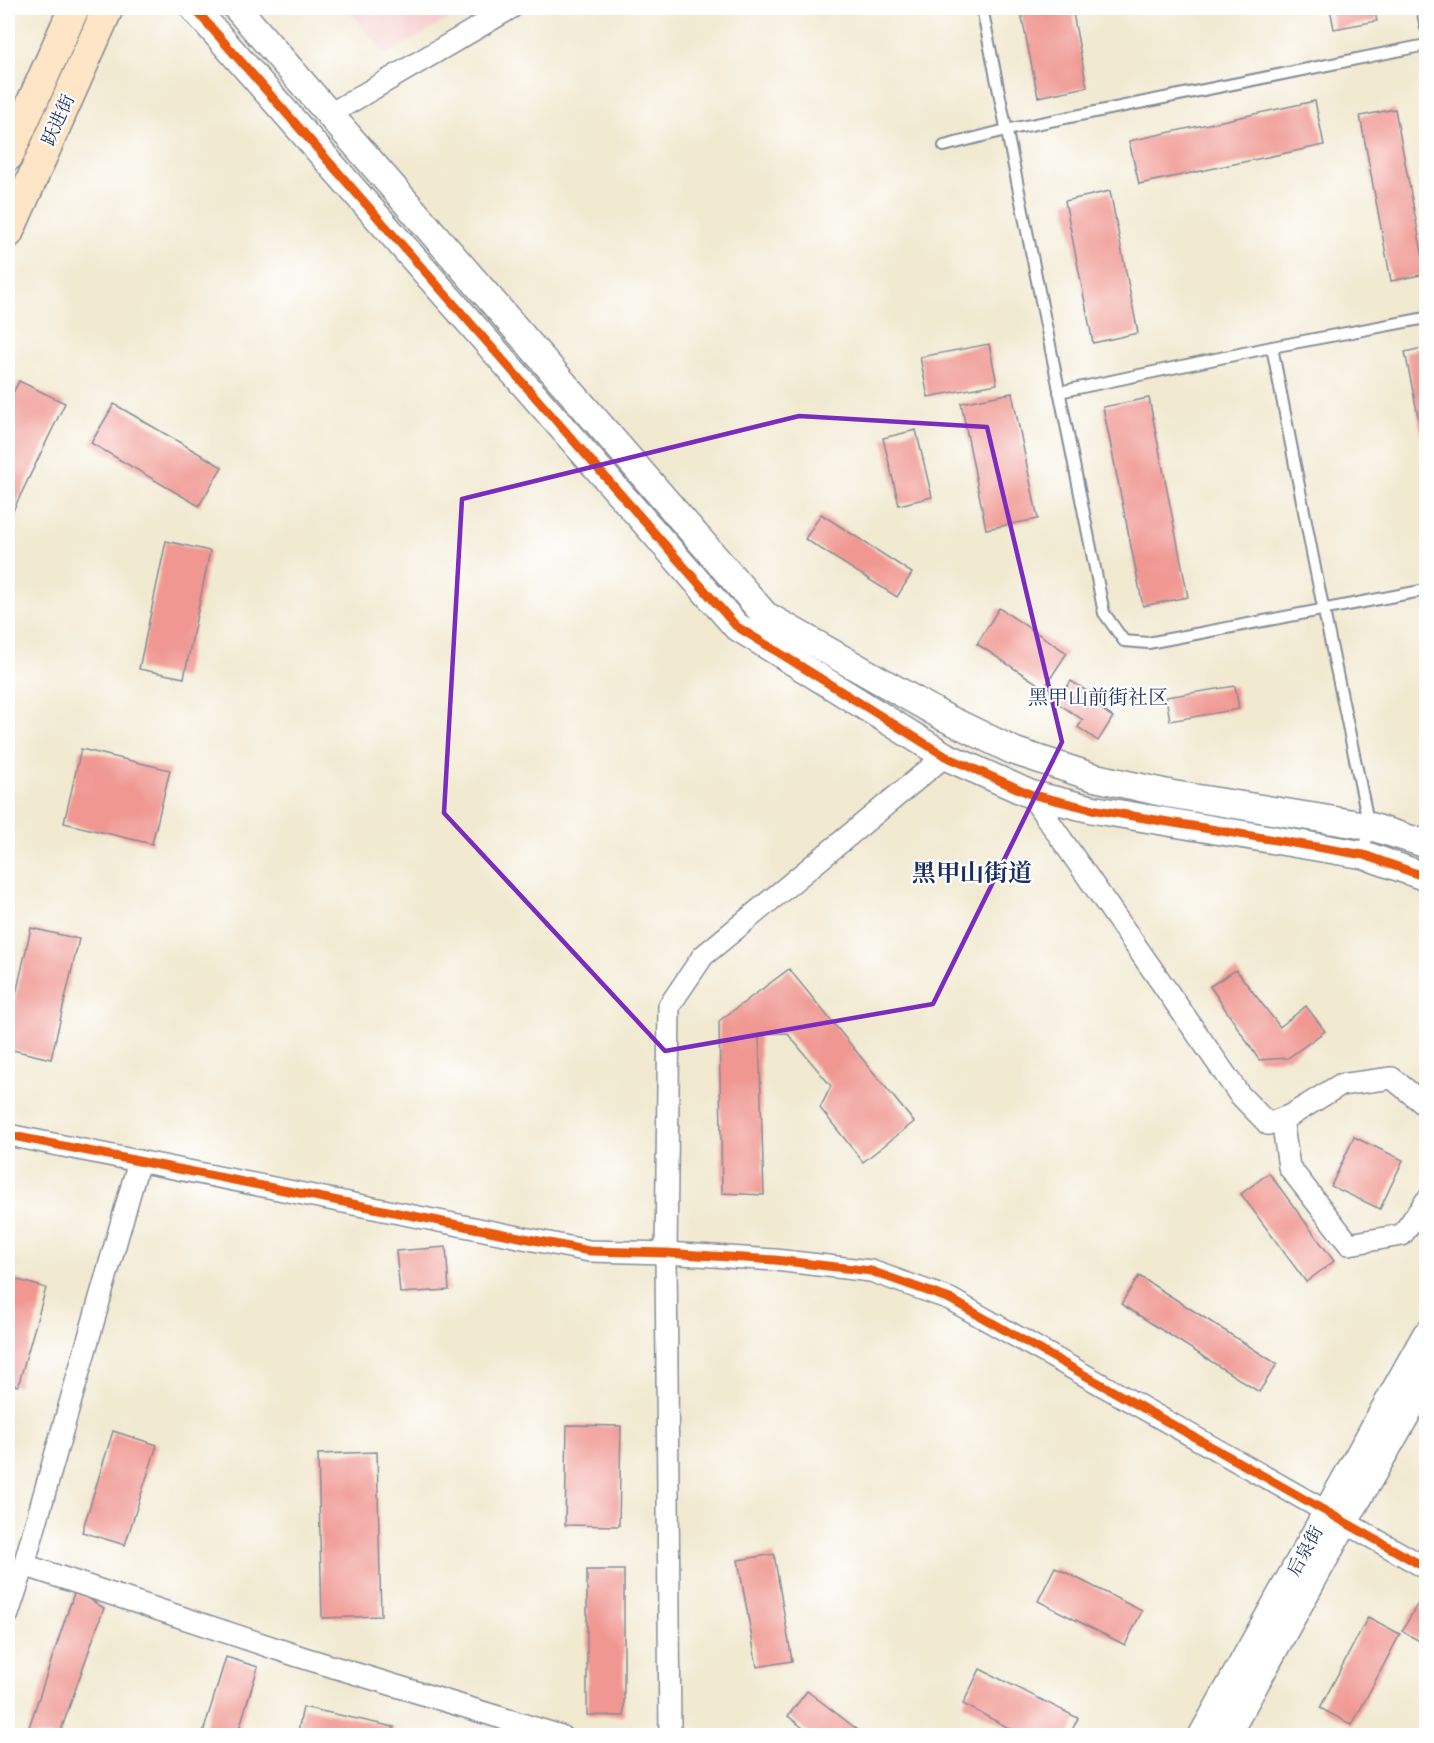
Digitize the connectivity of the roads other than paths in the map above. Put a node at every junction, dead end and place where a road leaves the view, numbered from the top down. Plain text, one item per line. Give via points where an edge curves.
1 (74, 8) edge
2 (108, 8) edge
3 (194, 8) edge
4 (237, 8) edge
5 (511, 8) edge
6 (982, 8) edge
7 (1422, 8) edge
8 (1426, 28) edge
9 (1426, 45) edge
10 (330, 114) junction
11 (1006, 130) junction
12 (944, 146) dead end
13 (8, 156) edge
14 (8, 233) edge
15 (1426, 318) edge
16 (1272, 347) junction
17 (1059, 392) junction
18 (1426, 590) edge
19 (1323, 609) junction
20 (945, 756) junction
21 (1030, 794) junction
22 (1369, 826) junction
23 (1426, 844) edge
24 (1364, 855) junction
25 (1426, 877) edge
26 (1426, 1106) edge
27 (1282, 1119) junction
28 (8, 1135) edge
29 (139, 1161) junction
30 (1426, 1201) edge
31 (666, 1253) junction
32 (1426, 1335) edge
33 (1426, 1380) edge
34 (1336, 1515) junction
35 (24, 1565) junction
36 (1426, 1568) edge
37 (8, 1614) edge
38 (561, 1736) edge
39 (669, 1736) edge
40 (1202, 1736) edge
41 (1226, 1736) edge

1 - 13 main road, 跃进街
2 - 14 main road, 跃进街
3 - 20 street via 736,626
4 - 10 street
5 - 10 street
6 - 11 lane
7 - 8 lane
9 - 11 lane
10 - 22 street via 765,615 944,717 1014,751 1092,777 1170,794
11 - 12 lane
11 - 17 lane
15 - 16 lane
16 - 17 lane
16 - 19 lane
17 - 19 lane via 1104,613 1124,641 1148,643
18 - 19 lane
19 - 22 lane
20 - 21 street
20 - 31 street via 703,956 669,1006
21 - 24 street via 1091,809
21 - 27 street via 1239,1094 1268,1124
22 - 23 street
22 - 24 lane
24 - 25 street
26 - 27 street via 1392,1078 1341,1085
27 - 30 street via 1288,1167 1349,1244 1402,1235
28 - 29 street
29 - 31 street via 589,1251
29 - 35 street
31 - 34 street via 871,1271 950,1299
31 - 39 street
32 - 34 street, 后泉街
33 - 34 street, 后泉街
34 - 36 street
34 - 40 street, 后泉街
34 - 41 street, 后泉街
35 - 37 street
35 - 38 street via 302,1657

